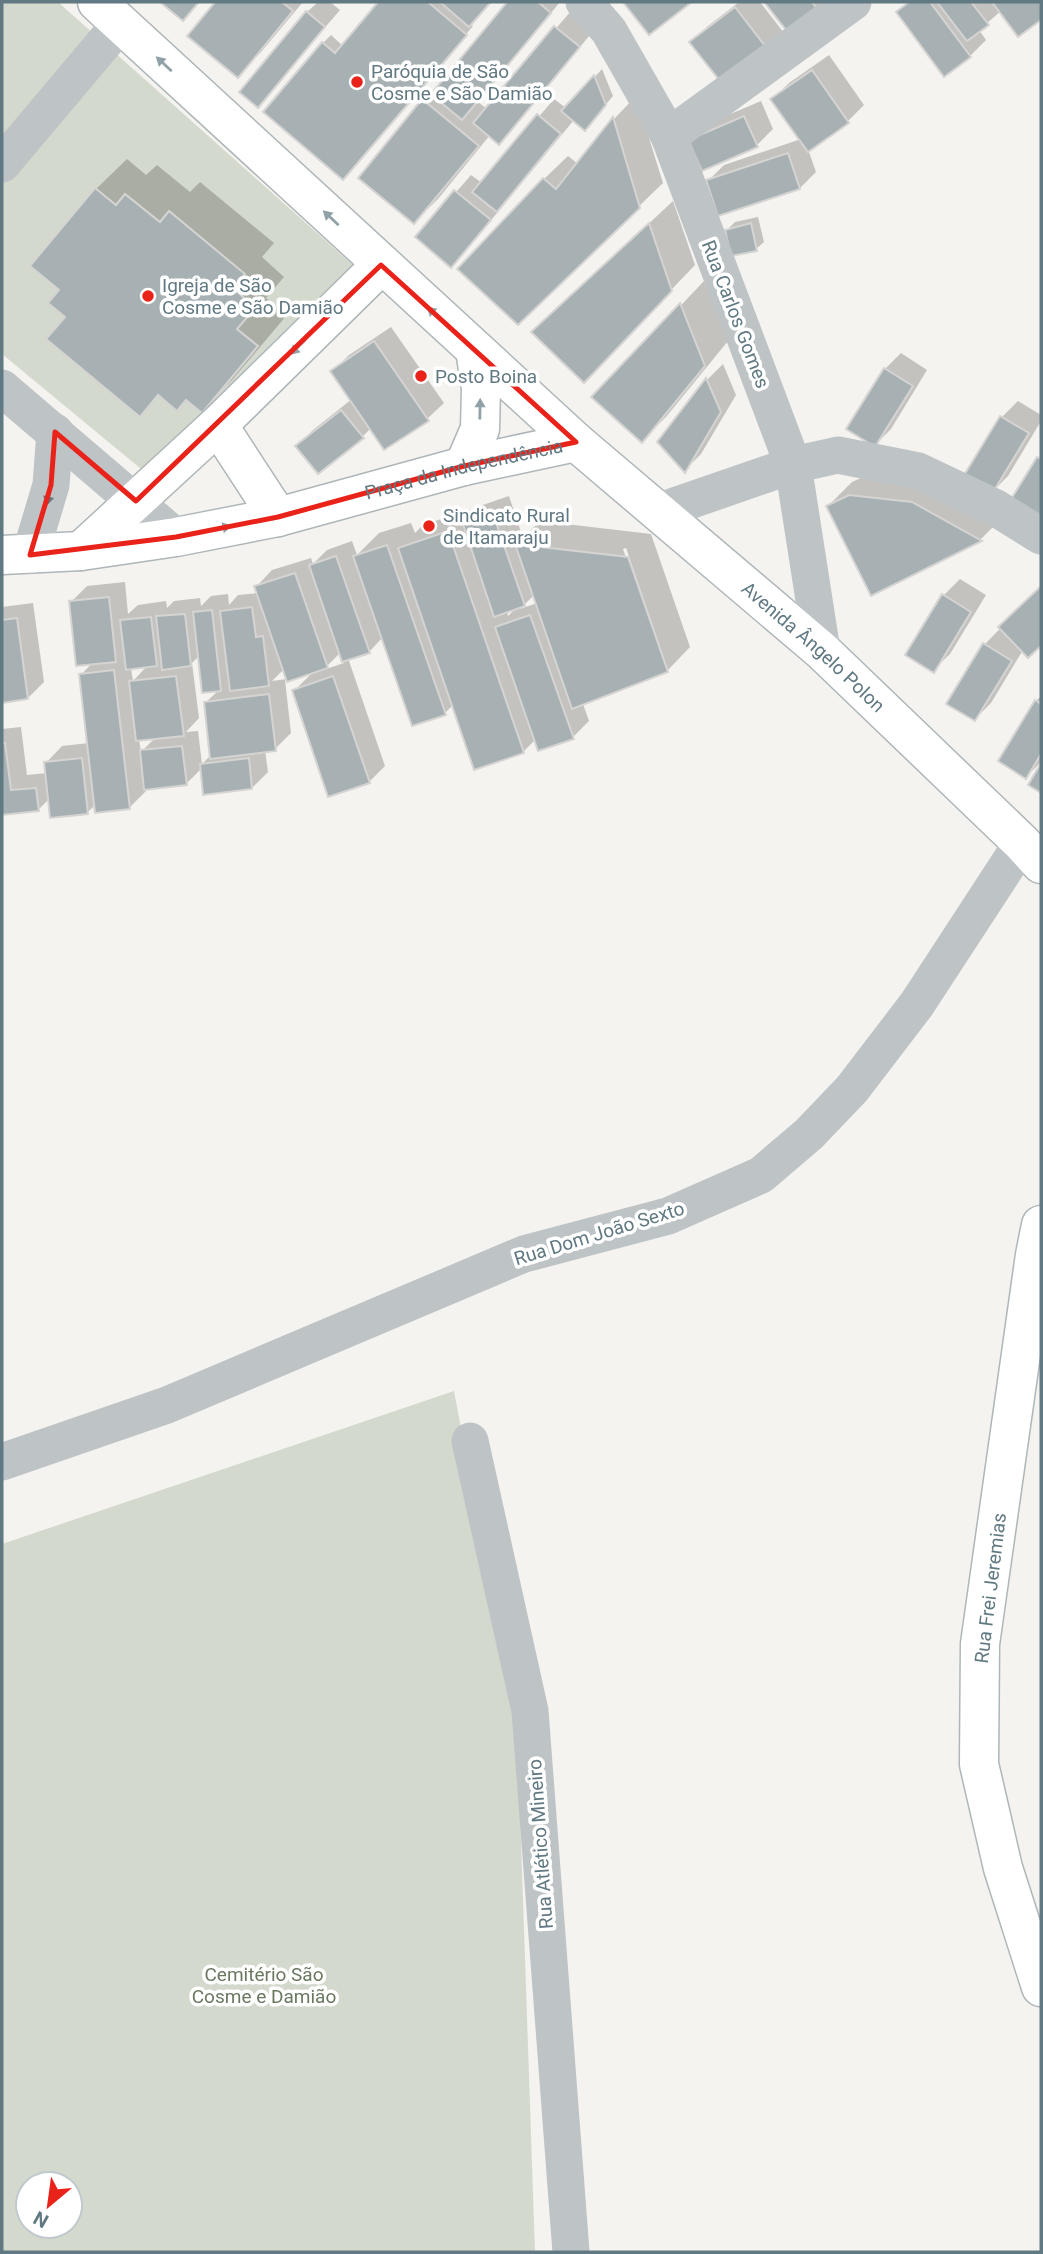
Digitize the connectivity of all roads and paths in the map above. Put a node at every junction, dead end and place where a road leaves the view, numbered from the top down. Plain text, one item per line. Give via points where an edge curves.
1 (584, 2) edge
2 (853, 2) edge
3 (109, 13) edge
4 (669, 136) junction
5 (2, 164) edge
6 (382, 265) junction
7 (475, 350) junction
8 (2, 388) edge
9 (218, 425) junction
10 (55, 432) junction
11 (576, 442) junction
12 (793, 465) junction
13 (464, 466) junction
14 (136, 501) junction
15 (660, 512) junction
16 (278, 517) junction
17 (176, 537) junction
18 (1041, 537) edge
19 (81, 551) junction
20 (16, 555) edge
21 (822, 651) junction
22 (1032, 854) edge
23 (1041, 1225) edge
24 (470, 1441) dead end
25 (2, 1462) edge
26 (1041, 1987) edge
27 (571, 2252) edge

1 - 4 street, Rua Carlos Gomes via 609,31
2 - 4 street
3 - 5 street, Praça da Independência
6 -> 3 street, Praça da Independência
4 - 12 street, Rua Carlos Gomes
7 -> 6 street, Praça da Independência
6 -> 9 street
7 - 11 street, Praça da Independência
13 -> 7 street via 480,429 481,388
8 - 10 street
9 - 14 street
9 - 16 street
10 - 14 street
10 -> 20 street, Praça da Independência via 51,485
11 - 13 street, Praça da Independência
11 - 15 street, Avenida Ângelo Polon
12 - 15 street
12 - 18 street via 838,455 918,471 996,508
12 - 21 street, Rua Carlos Gomes
13 - 16 street, Praça da Independência
14 - 17 street
14 - 19 street
15 - 21 street, Avenida Ângelo Polon
17 -> 16 street, Praça da Independência
17 - 19 street, Praça da Independência
19 - 20 street, Praça da Independência
21 - 22 street, Avenida Ângelo Polon
22 - 25 street, Rua Dom João Sexto via 852,1089 761,1175 668,1216 524,1254 167,1405
23 - 26 street, Rua Frei Jeremias via 980,1644 979,1764 1003,1868
24 - 27 street, Rua Atlético Mineiro via 530,1711

